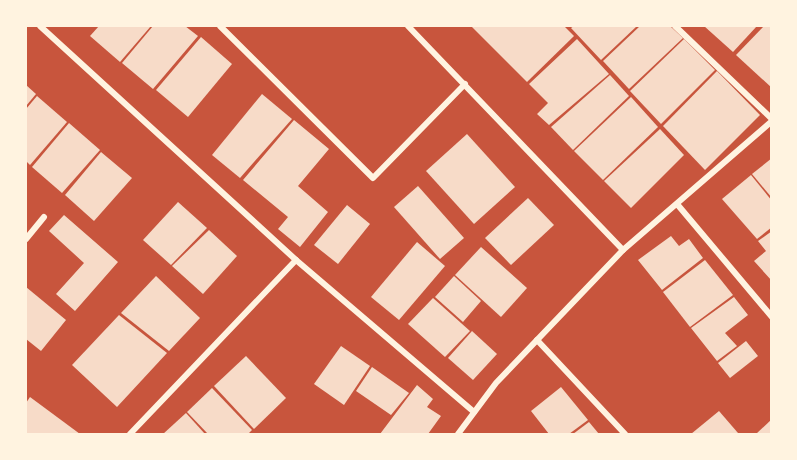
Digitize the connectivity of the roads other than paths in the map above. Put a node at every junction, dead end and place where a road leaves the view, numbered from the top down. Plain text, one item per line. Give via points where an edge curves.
1 (40, 26) edge
2 (408, 26) edge
3 (675, 26) edge
4 (225, 27) edge
5 (465, 84) junction
6 (771, 120) edge
7 (677, 204) junction
8 (44, 217) dead end
9 (26, 239) edge
10 (623, 250) junction
11 (296, 260) junction
12 (771, 317) edge
13 (537, 340) junction
14 (474, 412) junction
15 (130, 435) edge
16 (458, 435) edge
17 (625, 435) edge

1 - 11 street
2 - 5 street
3 - 6 street
4 - 5 street via 373,178
5 - 10 street
6 - 7 street
7 - 10 street
7 - 12 street
8 - 9 street
10 - 13 street
11 - 14 street
11 - 15 street
13 - 14 street
13 - 17 street
14 - 16 street

